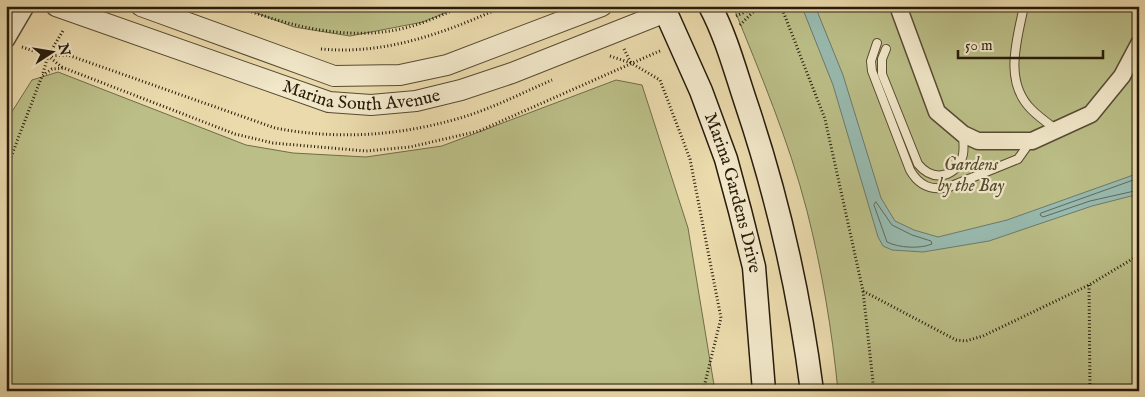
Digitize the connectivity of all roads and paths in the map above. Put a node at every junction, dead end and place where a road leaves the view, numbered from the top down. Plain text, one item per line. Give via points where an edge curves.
1 (26, 6) edge
2 (141, 6) edge
3 (235, 6) edge
4 (463, 6) edge
5 (504, 6) edge
6 (602, 6) edge
7 (710, 6) edge
8 (781, 6) edge
9 (898, 6) edge
10 (1024, 6) edge
11 (669, 8) edge
12 (65, 9) edge
13 (10, 42) edge
14 (877, 43) dead end
15 (1139, 44) edge
16 (318, 48) dead end
17 (886, 49) dead end
18 (48, 56) junction
19 (64, 68) junction
20 (42, 76) junction
21 (1057, 130) junction
22 (963, 134) junction
23 (1032, 141) junction
24 (6, 170) edge
25 (1139, 255) edge
26 (1089, 286) junction
27 (863, 292) junction
28 (704, 391) edge
29 (764, 391) edge
30 (812, 391) edge
31 (874, 391) edge
32 (1090, 391) edge

1 - 13 street
2 - 6 street, Marina South Avenue via 334,76 400,74 447,65
3 - 4 path via 301,28 373,33 404,28
5 - 16 path via 460,27 409,43 342,51
7 - 30 main road via 733,65 778,207 802,314
8 - 27 path via 825,119
9 - 22 street via 937,112
10 - 21 lane via 1013,62 1018,85 1031,109
11 - 12 street, Marina South Avenue via 512,73 461,90 416,101 371,105 329,102
11 - 29 main road, Marina Gardens Drive via 726,159 754,267
12 - 18 path
13 - 18 path
14 - 23 lane via 871,61 872,71 910,170 926,187 949,187 1018,159
15 - 21 street via 1122,76 1091,114
17 - 22 lane via 882,74 918,164 926,173 949,174 956,168 963,156
18 - 19 path
18 - 20 path
19 - 20 path via 52,69
19 - 28 path via 235,134 273,144 366,151 410,147 479,131 631,63 660,80 690,159 721,318
20 - 24 path
21 - 23 street
22 - 23 street via 978,141
25 - 26 path
26 - 27 path via 966,341 948,337
26 - 32 path
27 - 31 path

